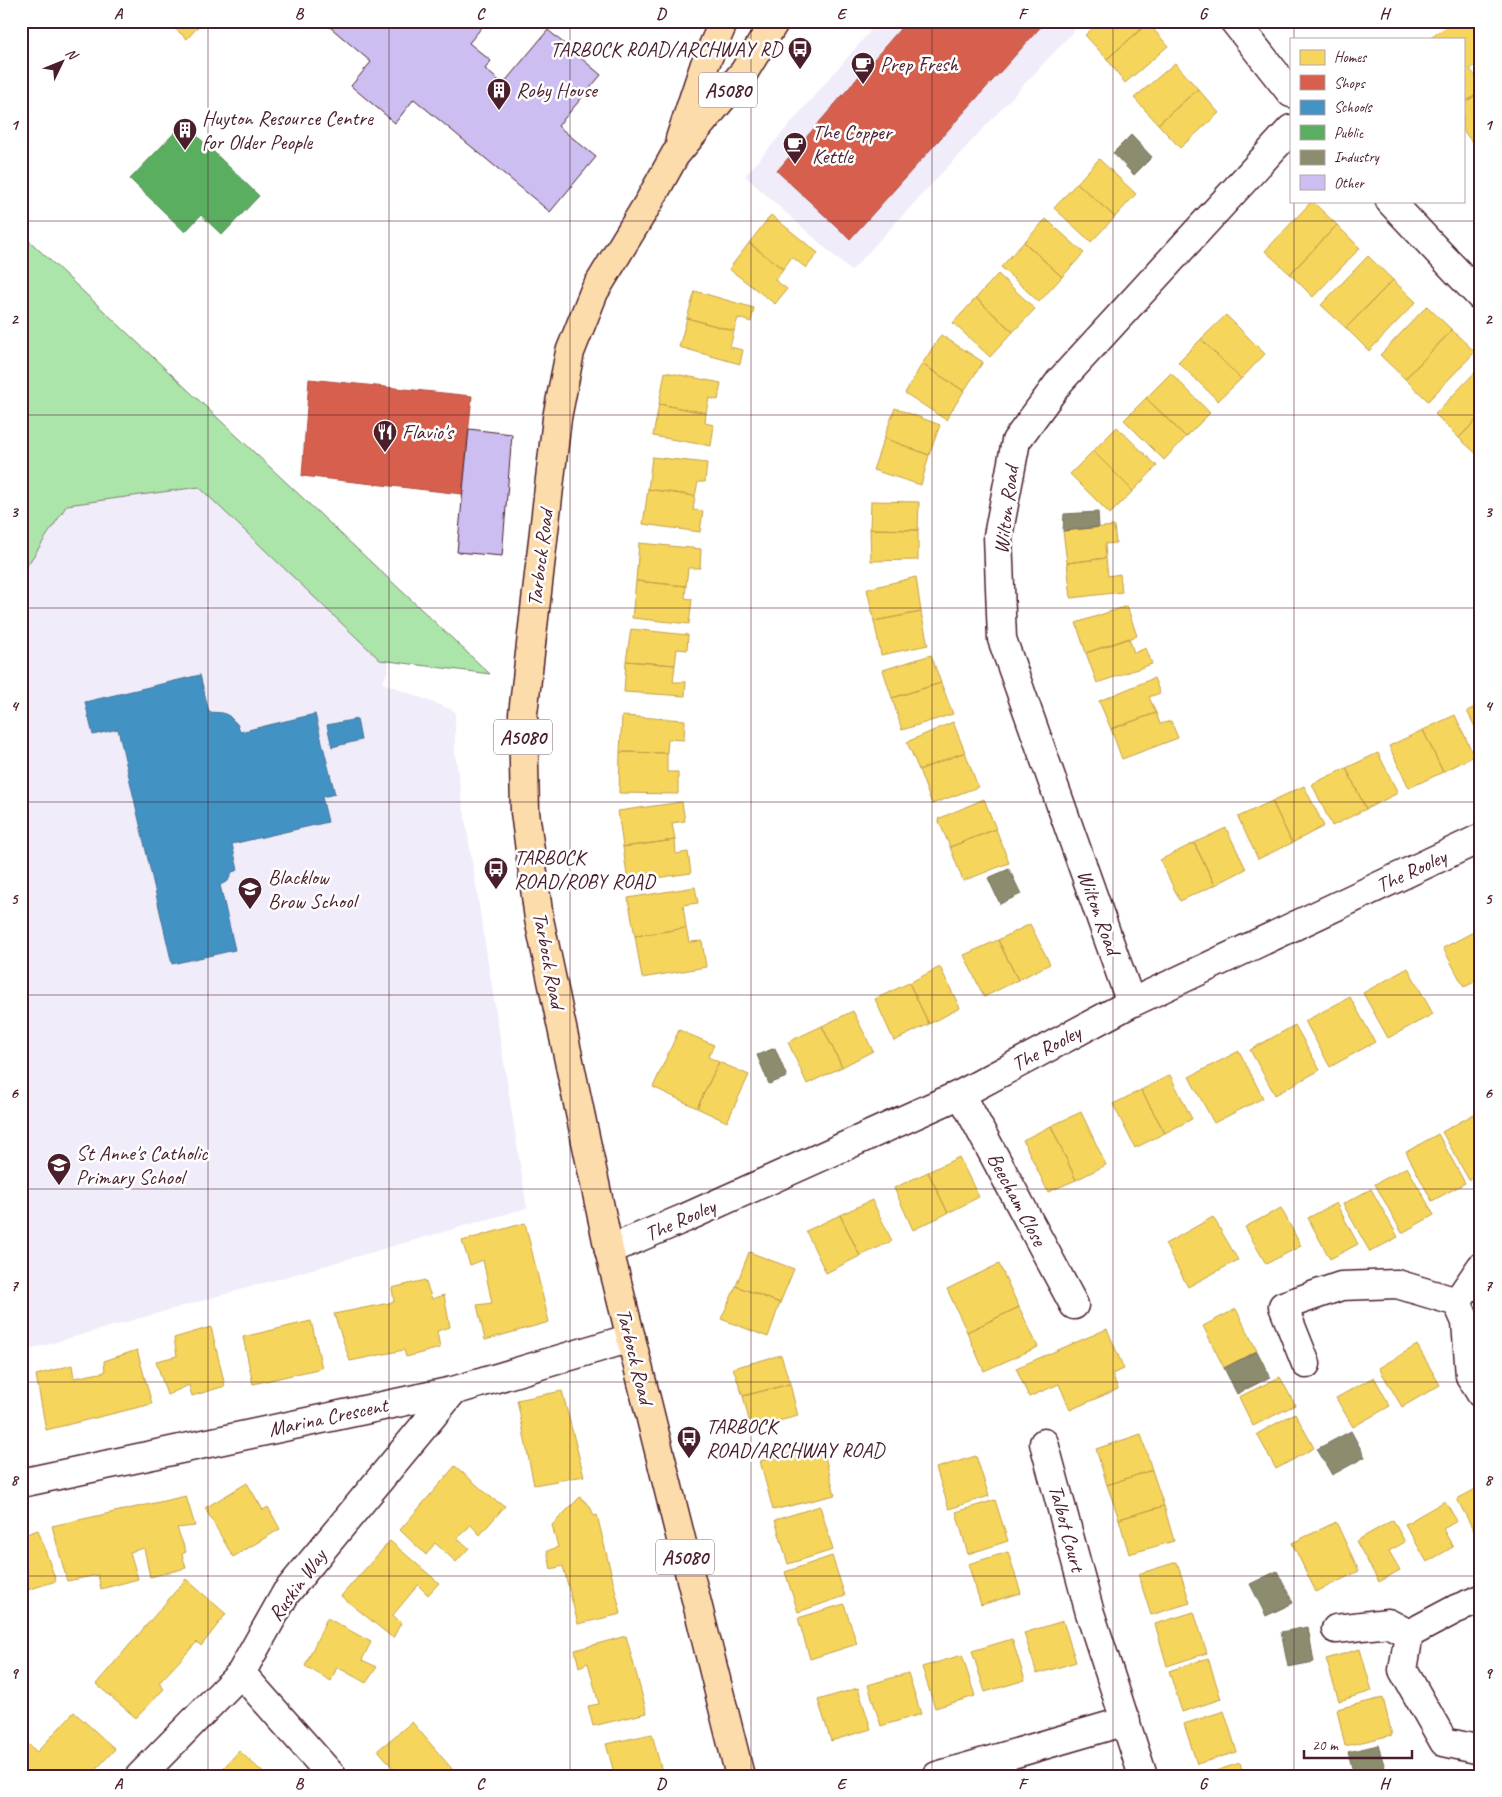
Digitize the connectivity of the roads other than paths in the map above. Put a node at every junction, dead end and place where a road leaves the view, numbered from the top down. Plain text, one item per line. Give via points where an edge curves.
1 (724, 21) edge
2 (775, 21) edge
3 (1234, 21) edge
4 (1290, 92) edge
5 (1290, 130) edge
6 (675, 155) junction
7 (1391, 202) edge
8 (1481, 297) edge
9 (1481, 838) edge
10 (1131, 1003) junction
11 (960, 1094) junction
12 (608, 1250) junction
13 (1481, 1267) edge
14 (1456, 1302) junction
15 (1074, 1305) dead end
16 (631, 1338) junction
17 (1306, 1364) dead end
18 (453, 1391) junction
19 (1481, 1394) edge
20 (1044, 1443) dead end
21 (21, 1483) edge
22 (1481, 1599) edge
23 (1336, 1629) dead end
24 (1409, 1634) junction
25 (241, 1673) junction
26 (1126, 1721) junction
27 (1481, 1750) edge
28 (140, 1776) edge
29 (332, 1776) edge
30 (740, 1776) edge
31 (937, 1776) edge
32 (1143, 1776) edge

1 - 6 main road, Tarbock Road / A5080 via 705,64
2 - 6 main road, Tarbock Road / A5080 via 744,72
3 - 4 street
5 - 10 street, Wilton Road via 1060,381 1016,441 998,536 1002,639
6 - 12 main road, Tarbock Road / A5080 via 594,292 570,352 557,418 523,714 525,812 540,919
7 - 8 street
9 - 10 street, The Rooley
10 - 11 street, The Rooley
11 - 12 street, The Rooley
11 - 15 street, Beecham Close
12 - 16 main road, Tarbock Road / A5080
13 - 14 street
14 - 17 street via 1397,1284 1341,1286 1283,1306
14 - 19 street via 1466,1322 1470,1376
16 - 18 street, Marina Crescent
16 - 30 main road, Tarbock Road / A5080
18 - 21 street, Marina Crescent
18 - 25 street, Ruskin Way via 286,1593
20 - 26 street, Talbot Court via 1090,1613
22 - 24 street
23 - 24 street via 1388,1622
24 - 27 street via 1403,1670 1444,1742
25 - 28 street, Ruskin Way
25 - 29 street
26 - 31 street
26 - 32 street, Talbot Court

